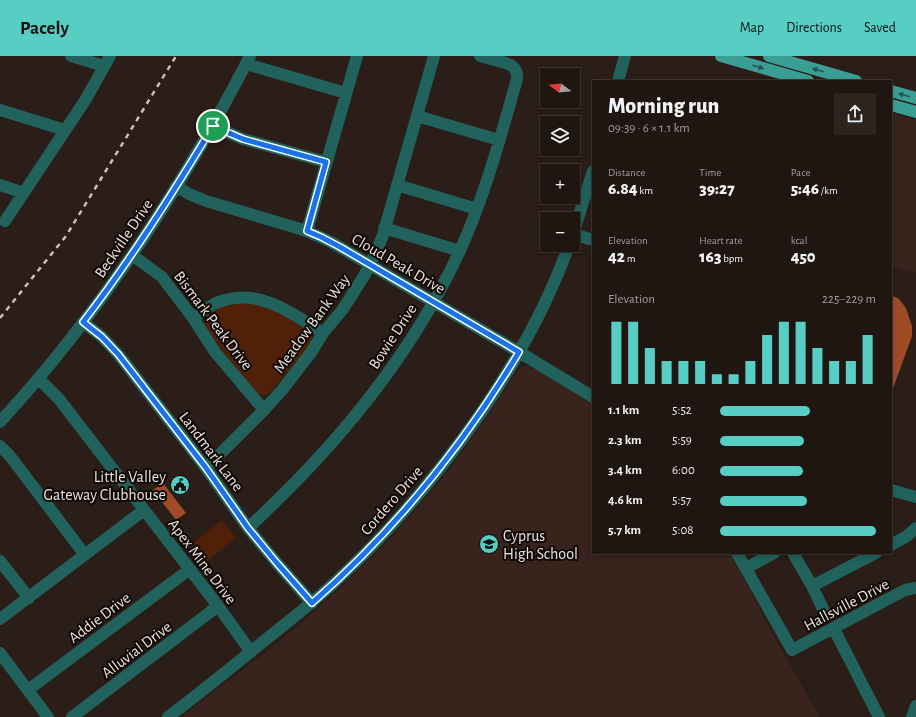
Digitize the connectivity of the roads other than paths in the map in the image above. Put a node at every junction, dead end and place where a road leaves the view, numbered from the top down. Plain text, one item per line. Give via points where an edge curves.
1 (70, 56) edge
2 (357, 56) edge
3 (434, 56) edge
4 (480, 56) edge
5 (625, 56) edge
6 (721, 56) edge
7 (769, 56) edge
8 (248, 60) edge
9 (107, 61) edge
10 (618, 80) edge
11 (805, 80) edge
12 (853, 80) edge
13 (892, 91) edge
14 (346, 94) junction
15 (916, 98) edge
16 (892, 105) edge
17 (0, 110) edge
18 (916, 112) edge
19 (417, 116) junction
20 (213, 126) junction
21 (65, 130) junction
22 (499, 140) junction
23 (326, 162) junction
24 (592, 174) edge
25 (0, 185) edge
26 (397, 185) junction
27 (176, 186) junction
28 (24, 193) junction
29 (477, 209) junction
30 (580, 212) edge
31 (5, 221) dead end
32 (384, 228) junction
33 (307, 231) junction
34 (580, 236) edge
35 (592, 240) edge
36 (460, 250) junction
37 (566, 252) edge
38 (132, 255) junction
39 (370, 265) junction
40 (434, 302) junction
41 (193, 318) junction
42 (83, 322) junction
43 (323, 333) junction
44 (519, 352) junction
45 (39, 379) junction
46 (592, 396) edge
47 (264, 410) junction
48 (0, 422) edge
49 (0, 446) edge
50 (206, 468) junction
51 (892, 490) edge
52 (916, 497) edge
53 (144, 510) junction
54 (248, 528) junction
55 (916, 528) edge
56 (892, 544) edge
57 (738, 554) edge
58 (772, 554) edge
59 (794, 554) edge
60 (874, 554) edge
61 (85, 555) junction
62 (0, 561) edge
63 (746, 568) junction
64 (190, 569) junction
65 (812, 586) junction
66 (916, 588) edge
67 (29, 598) junction
68 (312, 603) junction
69 (218, 606) junction
70 (824, 611) dead end
71 (0, 619) edge
72 (834, 629) junction
73 (251, 652) junction
74 (0, 653) edge
75 (28, 690) junction
76 (916, 706) edge
77 (48, 717) edge
78 (72, 717) edge
79 (168, 717) edge
80 (879, 717) edge
81 (912, 717) edge

1 - 9 street
2 - 14 street
3 - 19 street, Meadow Bank Way
4 - 22 street, Bowie Drive via 510,65 517,73
5 - 10 street
6 -> 11 main road
12 -> 7 main road
8 - 14 street
8 - 20 street, Beckville Drive
9 - 21 street
15 -> 13 main road
14 - 23 street
16 - 18 main road
17 - 21 street
19 - 22 street
19 - 26 street, Meadow Bank Way
20 - 23 street via 243,139
20 - 27 street, Beckville Drive
21 - 28 street
22 - 29 street, Bowie Drive
23 - 33 street
24 - 30 street
25 - 28 street
26 - 29 street
26 - 32 street, Meadow Bank Way
27 - 33 street, Cloud Peak Drive via 206,201
27 - 38 street, Beckville Drive
28 - 31 street
29 - 36 street, Bowie Drive
32 - 36 street
32 - 39 street, Meadow Bank Way
33 - 39 street, Cloud Peak Drive
34 - 35 street
36 - 40 street, Bowie Drive
37 - 44 street, Cordero Drive via 548,298
38 - 41 street, Bismark Peak Drive via 162,277
38 - 42 street, Beckville Drive
39 - 40 street, Cloud Peak Drive
39 - 43 street, Meadow Bank Way via 343,309
40 - 44 street, Cloud Peak Drive
40 - 54 street, Bowie Drive via 388,373 356,416 309,469
41 - 43 street via 217,302 246,298 279,307
41 - 47 street, Bismark Peak Drive via 215,352
42 - 45 street, Beckville Drive
42 - 50 street, Landmark Lane via 118,354
43 - 47 street, Meadow Bank Way via 312,351
44 - 46 street, Cloud Peak Drive
44 - 68 street, Cordero Drive via 474,422 421,491 364,554
45 - 48 street, Beckville Drive
45 - 53 street, Apex Mine Drive via 59,399
47 - 50 street, Meadow Bank Way
49 - 61 street
50 - 54 street, Landmark Lane
51 - 52 street
53 - 61 street
53 - 64 street, Apex Mine Drive
54 - 68 street, Landmark Lane
55 - 56 street
57 - 63 street
58 - 63 street
59 - 65 street
60 - 65 street
61 - 67 street
62 - 67 street
63 - 72 street, Hallsville Drive via 792,650
64 - 69 street, Apex Mine Drive
64 - 75 street, Addie Drive
65 - 70 street
66 - 72 street, Hallsville Drive via 905,590
67 - 71 street
68 - 73 street, Cordero Drive
69 - 73 street, Apex Mine Drive
69 - 78 street, Alluvial Drive
72 - 80 street
73 - 79 street, Cordero Drive
74 - 75 street
75 - 77 street
76 - 81 street

